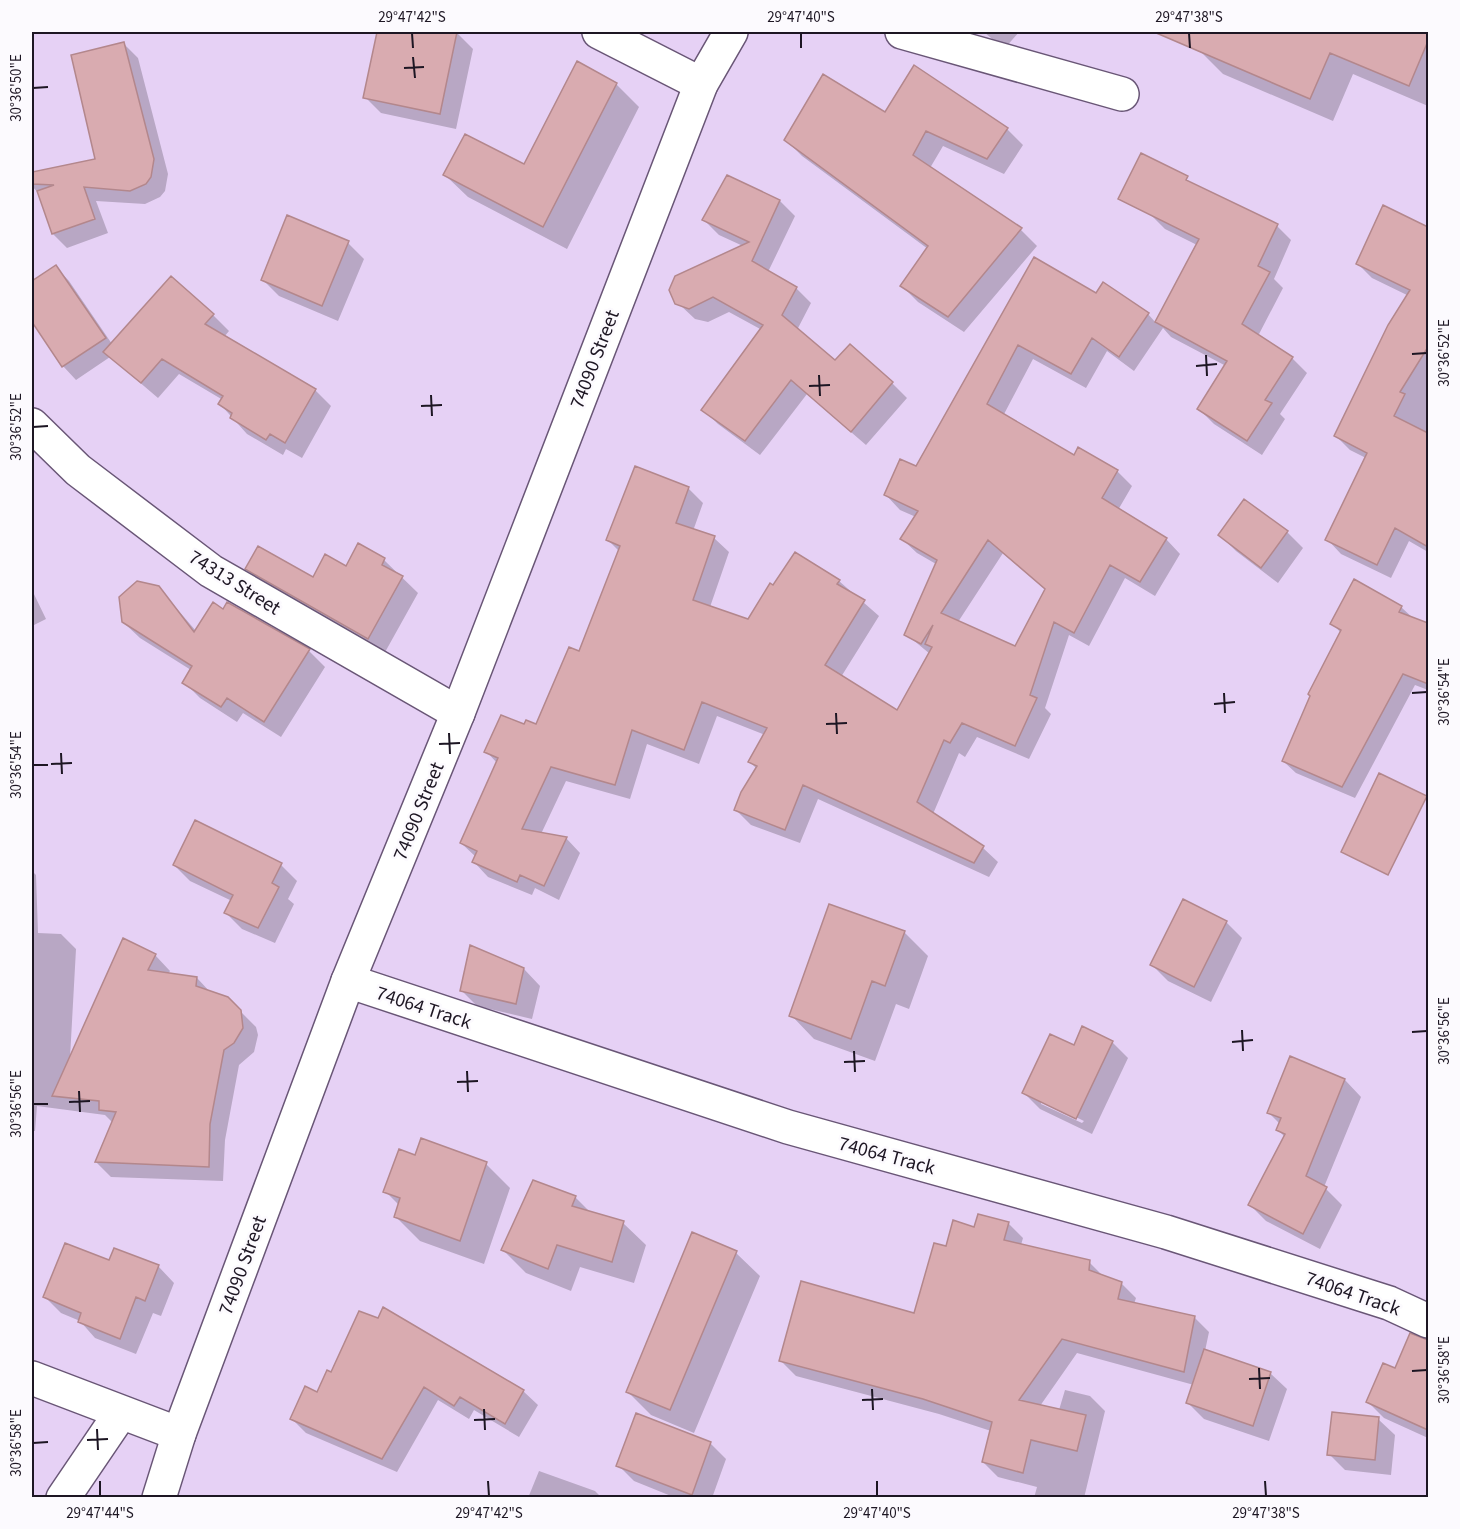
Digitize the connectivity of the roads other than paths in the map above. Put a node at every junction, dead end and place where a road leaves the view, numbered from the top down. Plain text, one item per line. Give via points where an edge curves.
1 (599, 32) edge
2 (731, 32) edge
3 (903, 32) edge
4 (701, 84) junction
5 (1122, 94) dead end
6 (32, 425) edge
7 (458, 713) junction
8 (348, 981) junction
9 (1428, 1321) edge
10 (32, 1378) edge
11 (120, 1414) junction
12 (179, 1434) junction
13 (63, 1497) edge
14 (159, 1497) edge

1 - 4 street
2 - 4 street, 74090 Street
3 - 5 street
4 - 7 street, 74090 Street
6 - 7 street, 74313 Street via 78,470 211,571
7 - 8 street, 74090 Street
8 - 9 street, 74064 Track via 788,1127 1166,1232 1389,1303
8 - 12 street, 74090 Street
10 - 11 street
11 - 12 street
11 - 13 street
12 - 14 street, 74090 Street

